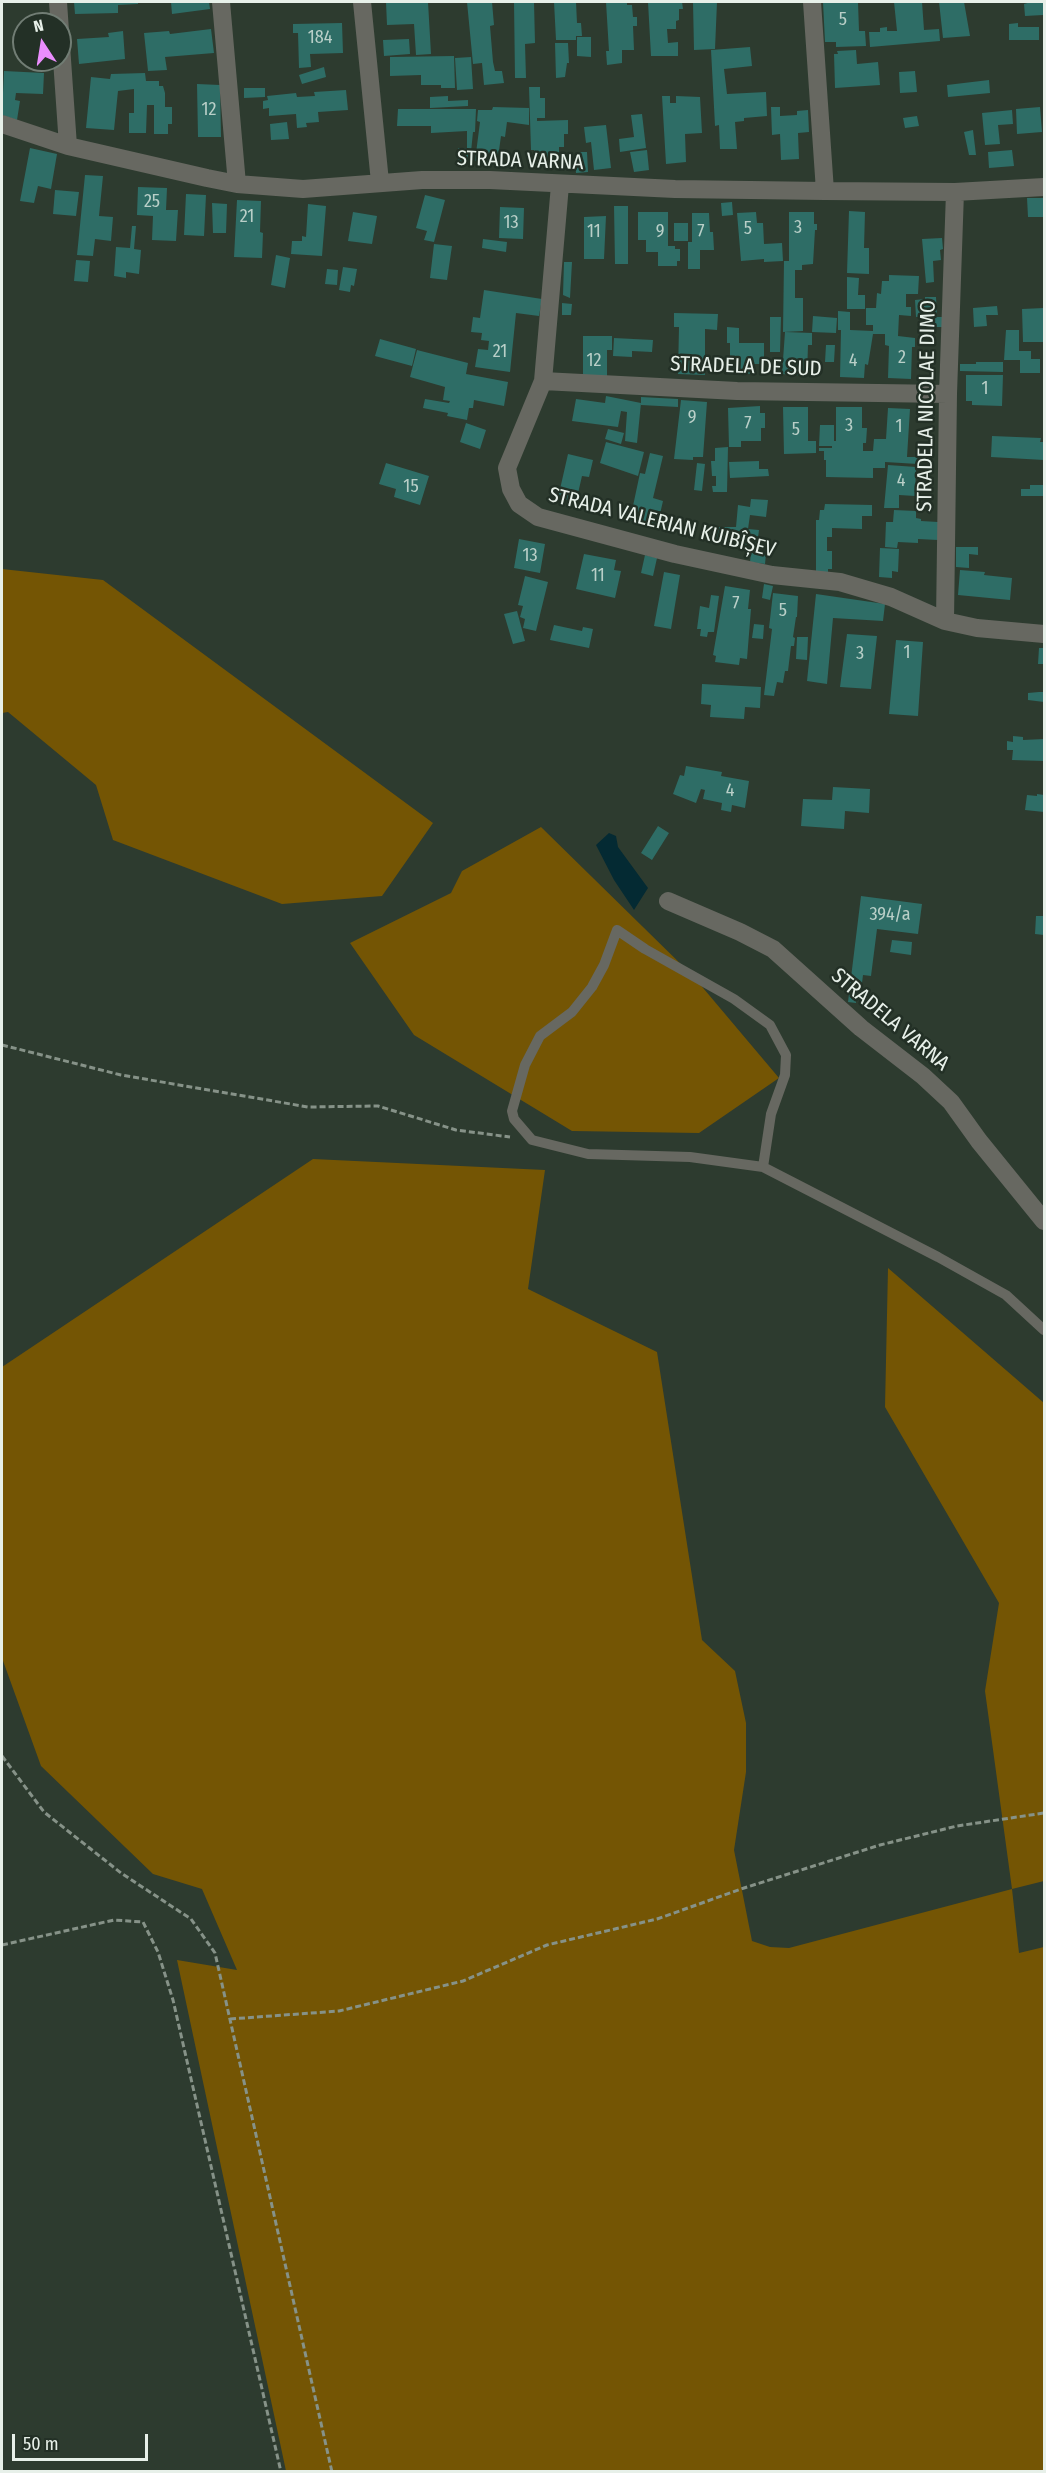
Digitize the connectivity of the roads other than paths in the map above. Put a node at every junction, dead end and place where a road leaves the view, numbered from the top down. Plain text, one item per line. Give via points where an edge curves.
1 (58, 2) edge
2 (221, 2) edge
3 (362, 2) edge
4 (812, 2) edge
5 (2, 124) edge
6 (68, 146) junction
7 (380, 182) junction
8 (237, 184) junction
9 (560, 185) junction
10 (1044, 187) edge
11 (825, 191) junction
12 (955, 192) junction
13 (543, 381) junction
14 (948, 394) junction
15 (945, 621) junction
16 (1044, 634) edge
17 (668, 901) dead end
18 (763, 1167) junction
19 (1044, 1221) edge
20 (1044, 1330) edge

1 - 6 street
2 - 8 street
3 - 7 street
4 - 11 street
5 - 6 street, STRADA VARNA
6 - 8 street, STRADA VARNA
7 - 8 street, STRADA VARNA via 303,189
7 - 9 street, STRADA VARNA via 490,180
9 - 11 street, STRADA VARNA
9 - 13 street, STRADA VALERIAN KUIBÎȘEV
10 - 12 street, STRADA VARNA
11 - 12 street, STRADA VARNA
12 - 14 street, STRADELA NICOLAE DIMO
13 - 14 street, STRADELA DE SUD via 737,391
13 - 15 street, STRADA VALERIAN KUIBÎȘEV via 507,468 519,504 538,517 772,575 840,582 891,597
14 - 15 street, STRADELA NICOLAE DIMO
15 - 16 street, STRADA VALERIAN KUIBÎȘEV
17 - 19 street, STRADELA VARNA via 773,949 951,1102
18 - 18 lane via 690,1157 588,1154 532,1140 514,1119 512,1111 525,1065 540,1036 572,1012 592,987 617,930 734,999 770,1025 786,1054 785,1075 771,1114
18 - 20 lane via 1006,1295

